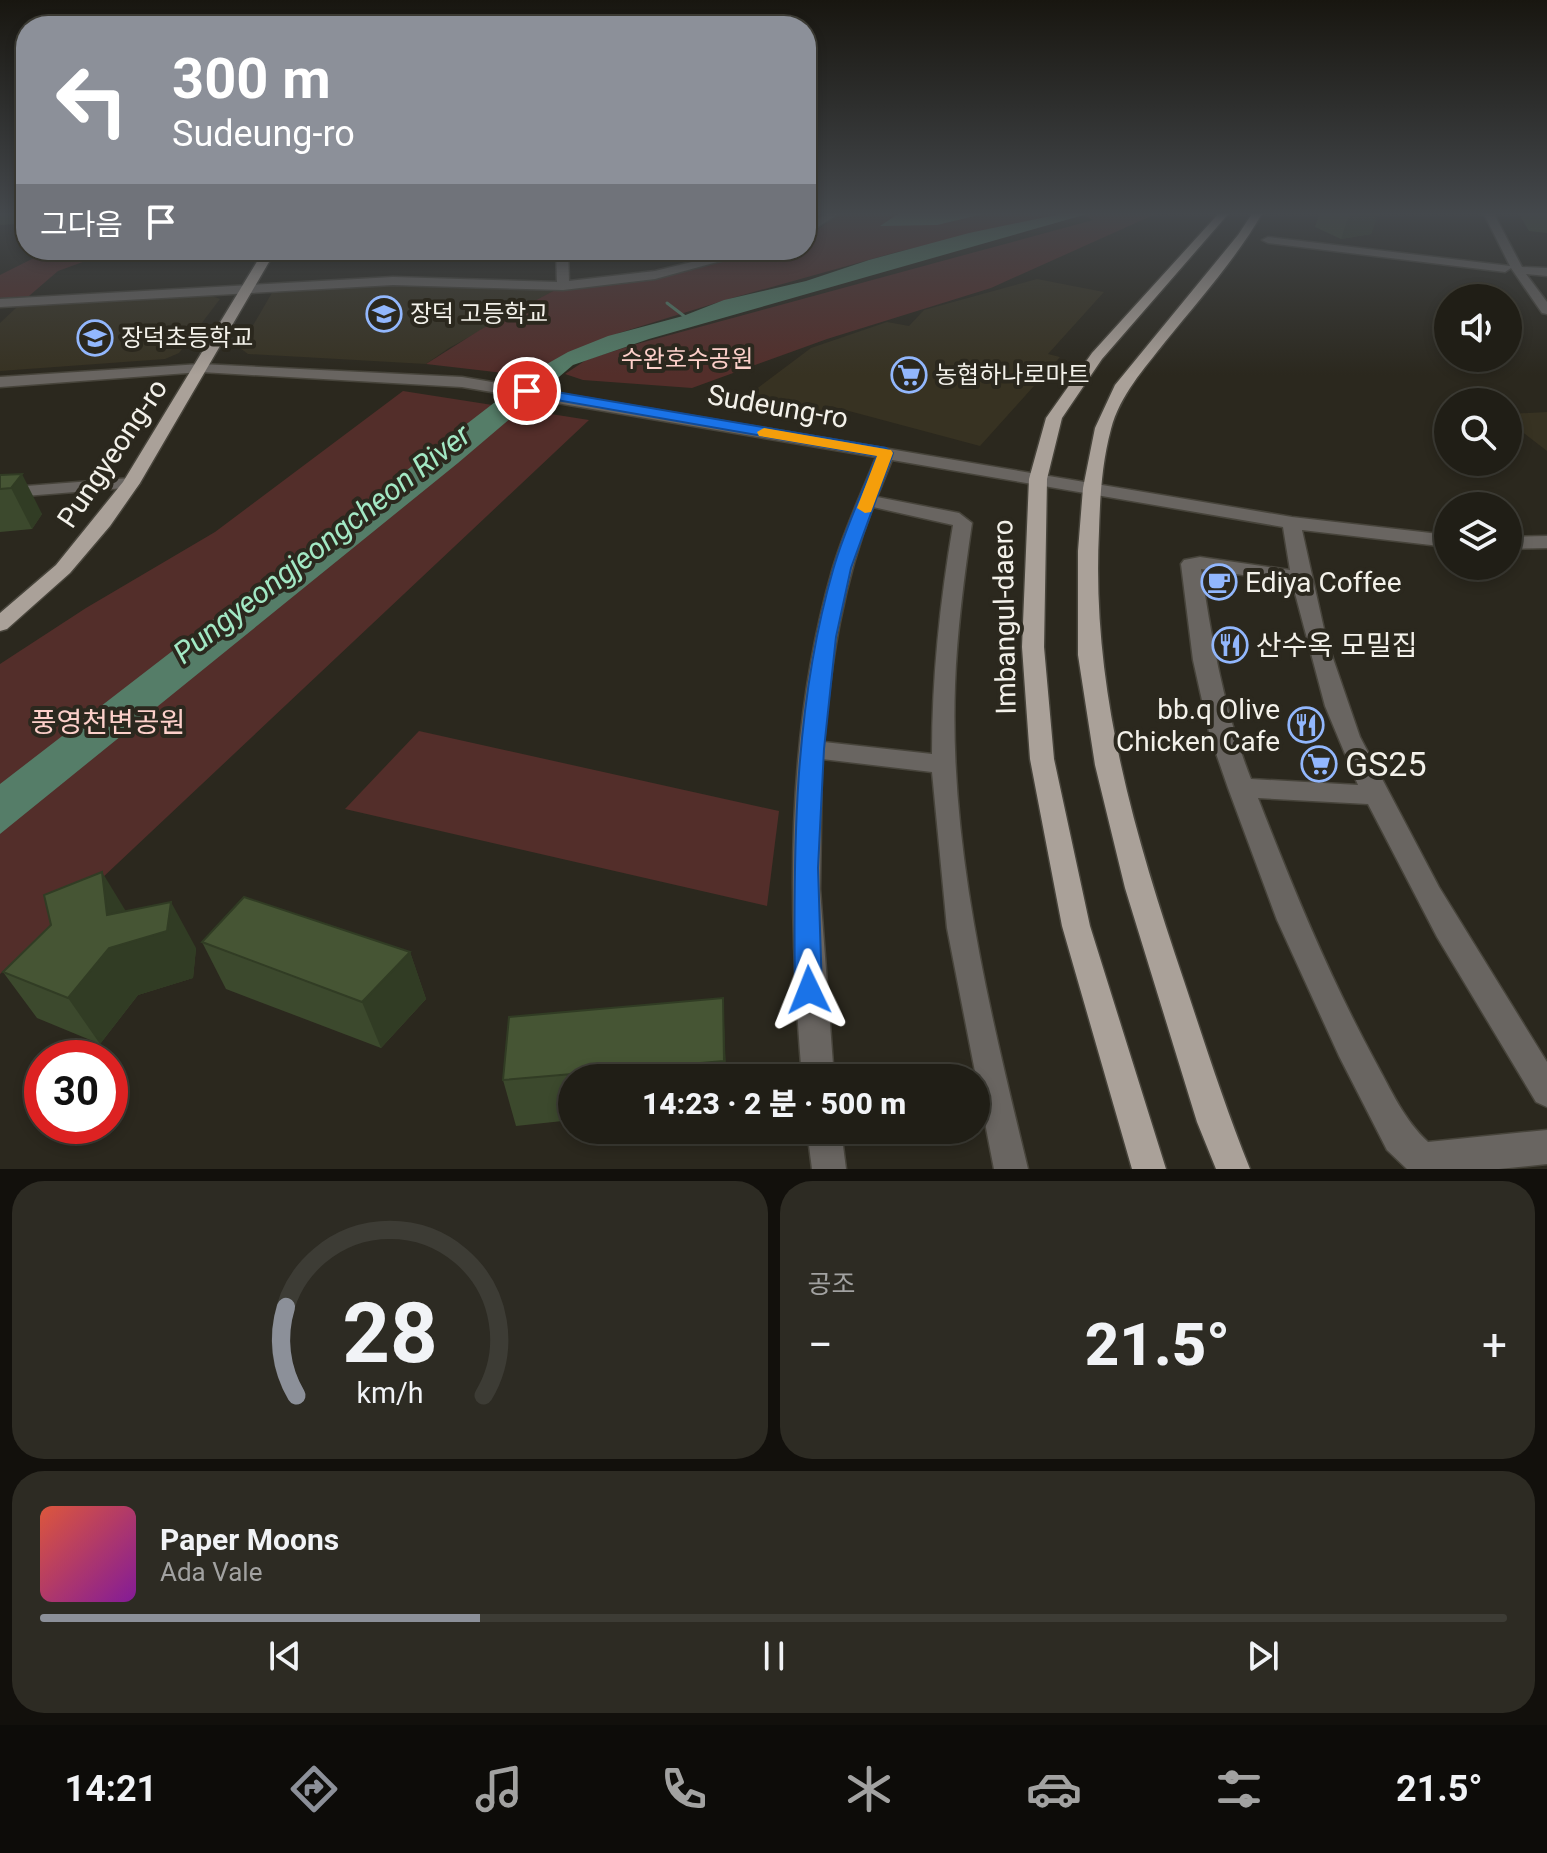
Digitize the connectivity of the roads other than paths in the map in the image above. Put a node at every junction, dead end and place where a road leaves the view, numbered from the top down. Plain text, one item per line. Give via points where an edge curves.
1 (260, 267) edge
2 (562, 267) edge
3 (689, 267) edge
4 (1178, 267) edge
5 (1219, 267) edge
6 (1493, 267) edge
7 (1516, 267) edge
8 (1505, 268) dead end
9 (1526, 270) dead end
10 (1547, 272) edge
11 (563, 286) junction
12 (247, 288) junction
13 (0, 303) edge
14 (1547, 310) edge
15 (201, 368) junction
16 (0, 382) edge
17 (886, 453) junction
18 (1038, 479) junction
19 (131, 483) junction
20 (1092, 488) junction
21 (0, 493) edge
22 (868, 501) junction
23 (1292, 523) junction
24 (1434, 539) edge
25 (1547, 542) edge
26 (1522, 543) edge
27 (1300, 577) junction
28 (0, 624) edge
29 (813, 749) junction
30 (943, 764) junction
31 (1240, 788) junction
32 (1375, 795) junction
33 (817, 1064) edge
34 (1547, 1091) edge
35 (826, 1144) edge
36 (1547, 1147) edge
37 (829, 1169) edge
38 (1011, 1169) edge
39 (1149, 1169) edge
40 (1233, 1169) edge

1 - 12 main road, Pungyeong-ro
2 - 11 street
3 - 11 street
4 - 18 main road, Imbangul-daero via 1097,356 1054,418
5 - 20 main road via 1123,385 1103,428
6 - 8 street
7 - 14 street
9 - 10 street
11 - 12 street via 393,281
12 - 13 street
12 - 15 main road, Pungyeong-ro
15 - 16 street, Sudeung-ro
15 - 17 street, Sudeung-ro via 462,382
15 - 19 main road, Pungyeong-ro
17 - 18 street, Sudeung-ro
17 - 22 street
18 - 20 street, Sudeung-ro
18 - 39 main road, Imbangul-daero via 1033,647 1042,759 1076,926
19 - 21 street
19 - 28 main road, Pungyeong-ro via 82,549
20 - 23 street, Sudeung-ro
20 - 40 main road via 1089,655 1107,765 1139,888
22 - 29 street via 832,611
22 - 30 street via 963,523 945,674
23 - 24 street, Sudeung-ro
23 - 27 street
25 - 26 street
27 - 31 street via 1191,564 1212,699
27 - 32 street via 1337,710
29 - 30 street
29 - 33 street via 805,897
30 - 38 street via 966,971
31 - 32 street
31 - 36 street via 1291,920 1399,1138 1422,1160
32 - 34 street via 1429,898
35 - 37 street

